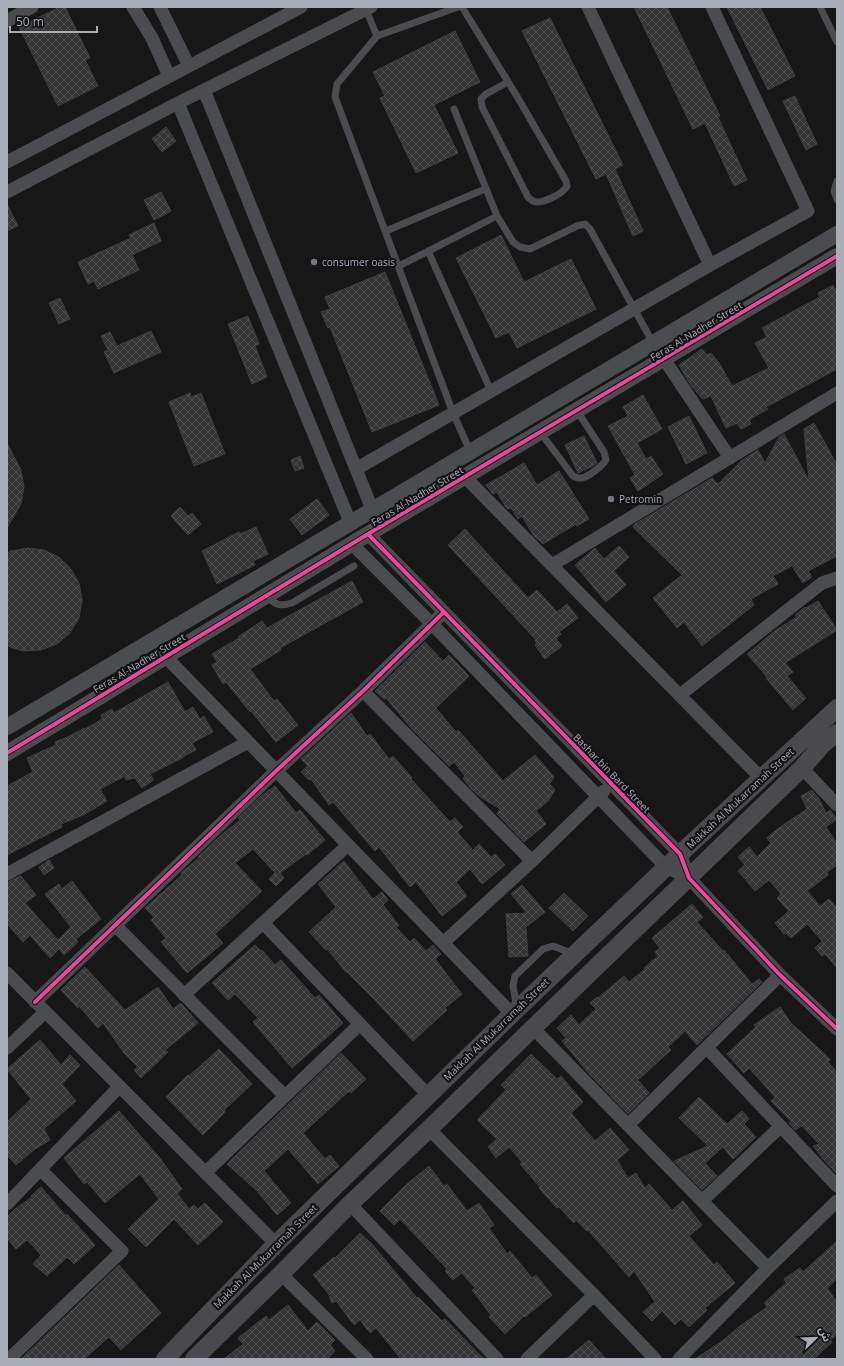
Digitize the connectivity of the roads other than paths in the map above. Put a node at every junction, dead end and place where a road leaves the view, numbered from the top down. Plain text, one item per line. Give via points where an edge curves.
1 (32, 7) edge
2 (133, 7) edge
3 (160, 7) edge
4 (301, 7) edge
5 (458, 7) edge
6 (462, 7) edge
7 (588, 7) edge
8 (712, 7) edge
9 (820, 7) edge
10 (368, 8) edge
11 (7, 20) edge
12 (377, 36) junction
13 (837, 42) edge
14 (189, 66) junction
15 (169, 76) junction
16 (508, 82) junction
17 (204, 90) junction
18 (178, 103) junction
19 (454, 109) dead end
20 (7, 162) edge
21 (837, 181) edge
22 (485, 189) junction
23 (8, 191) edge
24 (837, 200) edge
25 (497, 216) junction
26 (386, 231) junction
27 (837, 234) edge
28 (428, 251) junction
29 (837, 256) edge
30 (710, 265) junction
31 (399, 266) junction
32 (634, 309) junction
33 (653, 343) junction
34 (664, 359) junction
35 (491, 391) junction
36 (837, 393) edge
37 (577, 411) junction
38 (453, 413) junction
39 (540, 432) junction
40 (470, 451) junction
41 (730, 458) junction
42 (356, 469) junction
43 (465, 477) junction
44 (372, 509) junction
45 (350, 522) junction
46 (368, 534) junction
47 (352, 544) junction
48 (552, 565) junction
49 (354, 566) dead end
50 (837, 578) edge
51 (265, 596) junction
52 (444, 612) junction
53 (432, 624) junction
54 (165, 656) junction
55 (363, 691) junction
56 (680, 695) junction
57 (837, 708) edge
58 (7, 727) edge
59 (837, 733) edge
60 (248, 742) junction
61 (7, 752) edge
62 (802, 768) junction
63 (276, 771) junction
64 (761, 778) junction
65 (611, 784) junction
66 (599, 796) junction
67 (837, 805) edge
68 (348, 845) junction
69 (680, 854) junction
70 (532, 861) junction
71 (666, 867) junction
72 (7, 874) edge
73 (689, 878) junction
74 (263, 923) junction
75 (115, 925) junction
76 (443, 943) junction
77 (574, 954) junction
78 (7, 973) edge
79 (780, 975) junction
80 (184, 995) junction
81 (34, 1002) junction
82 (514, 1011) junction
83 (45, 1012) junction
84 (360, 1024) junction
85 (533, 1028) junction
86 (837, 1029) edge
87 (7, 1048) edge
88 (706, 1048) junction
89 (119, 1087) junction
90 (428, 1095) junction
91 (285, 1096) junction
92 (628, 1125) junction
93 (780, 1127) junction
94 (429, 1130) junction
95 (40, 1170) junction
96 (205, 1173) junction
97 (837, 1186) edge
98 (702, 1201) junction
99 (837, 1201) edge
100 (7, 1204) edge
101 (350, 1204) junction
102 (276, 1244) junction
103 (768, 1268) junction
104 (281, 1274) junction
105 (594, 1295) junction
106 (365, 1358) edge
107 (9, 1359) edge
108 (165, 1359) edge
109 (194, 1359) edge
110 (497, 1359) edge
111 (527, 1359) edge
112 (655, 1359) edge
113 (679, 1359) edge

1 - 11 street
2 - 15 street via 152,38
3 - 14 street
4 - 14 street
5 - 12 lane
6 - 16 lane
7 - 30 street
8 - 30 street via 808,211
9 - 13 lane
10 - 12 lane
10 - 17 street
12 - 26 lane via 337,84 335,96
14 - 15 street
15 - 20 street
16 - 16 lane via 566,181 567,186 561,193 541,202 528,197 482,107 481,99 486,94
17 - 18 street
17 - 42 street
18 - 23 street
18 - 45 street
19 - 22 lane
21 - 24 lane via 834,190
22 - 25 lane
22 - 26 lane
25 - 28 lane
25 - 32 lane via 514,242 520,247 530,249 585,224 590,228
26 - 31 lane
27 - 33 street, Feras Al-Nadher Street
28 - 31 lane
28 - 35 lane
29 - 34 street, Feras Al-Nadher Street
30 - 32 street
31 - 38 lane
32 - 33 lane
32 - 35 street
33 - 40 street, Feras Al-Nadher Street
34 - 37 street, Feras Al-Nadher Street
34 - 41 street
35 - 38 street
36 - 41 street
37 - 39 street, Feras Al-Nadher Street
37 - 39 lane via 604,452 606,460 603,465 586,476 573,476
38 - 40 lane
38 - 42 street
39 - 43 street, Feras Al-Nadher Street
40 - 44 street, Feras Al-Nadher Street
41 - 48 street
42 - 44 street
43 - 46 street, Feras Al-Nadher Street
43 - 48 street
44 - 45 street, Feras Al-Nadher Street
45 - 58 street, Feras Al-Nadher Street
46 - 47 street, Feras Al-Nadher Street
46 - 52 street, Bashar bin Bard Street
47 - 51 street, Feras Al-Nadher Street
47 - 53 street, Bashar bin Bard Street
48 - 56 street
49 - 51 lane via 292,603 277,605
50 - 56 street via 822,583
51 - 54 street, Feras Al-Nadher Street
52 - 53 street
52 - 65 street, Bashar bin Bard Street
53 - 55 street
53 - 66 street, Bashar bin Bard Street
54 - 60 street
54 - 61 street, Feras Al-Nadher Street
55 - 63 street
55 - 70 street
56 - 64 street
57 - 64 main road, Makkah Al Mukarramah Street
59 - 62 main road, Makkah Al Mukarramah Street via 823,744
60 - 63 street
60 - 72 street
62 - 67 street
62 - 73 main road, Makkah Al Mukarramah Street
63 - 68 street
63 - 75 street
64 - 69 main road, Makkah Al Mukarramah Street
65 - 66 street
65 - 69 street, Bashar bin Bard Street
66 - 70 street
66 - 71 street, Bashar bin Bard Street
68 - 74 street
68 - 76 street
69 - 71 main road, Makkah Al Mukarramah Street
69 - 73 street, Bashar bin Bard Street
70 - 76 street
71 - 73 street, Bashar bin Bard Street
71 - 77 main road, Makkah Al Mukarramah Street
73 - 79 street, Bashar bin Bard Street
73 - 85 main road, Makkah Al Mukarramah Street
74 - 80 street
74 - 84 street
75 - 80 street
75 - 81 street
76 - 82 street
77 - 82 main road, Makkah Al Mukarramah Street
77 - 82 lane via 553,946 543,949 515,976
78 - 81 street
79 - 86 street, Bashar bin Bard Street
79 - 88 street
80 - 91 street
81 - 83 street
82 - 90 main road, Makkah Al Mukarramah Street
83 - 87 street
83 - 89 street
84 - 90 street
84 - 91 street
85 - 92 street
85 - 94 main road, Makkah Al Mukarramah Street
88 - 92 street
88 - 93 street
89 - 95 street
89 - 96 street
90 - 102 main road, Makkah Al Mukarramah Street
91 - 96 street
92 - 98 street
93 - 97 street
93 - 98 street
94 - 101 main road, Makkah Al Mukarramah Street
94 - 105 street
95 - 100 street
95 - 107 street via 122,1251
96 - 102 street
98 - 103 street
99 - 103 street
101 - 104 main road, Makkah Al Mukarramah Street
101 - 110 street
102 - 108 main road, Makkah Al Mukarramah Street
103 - 113 street
104 - 106 street
104 - 109 main road, Makkah Al Mukarramah Street
105 - 111 street
105 - 112 street

